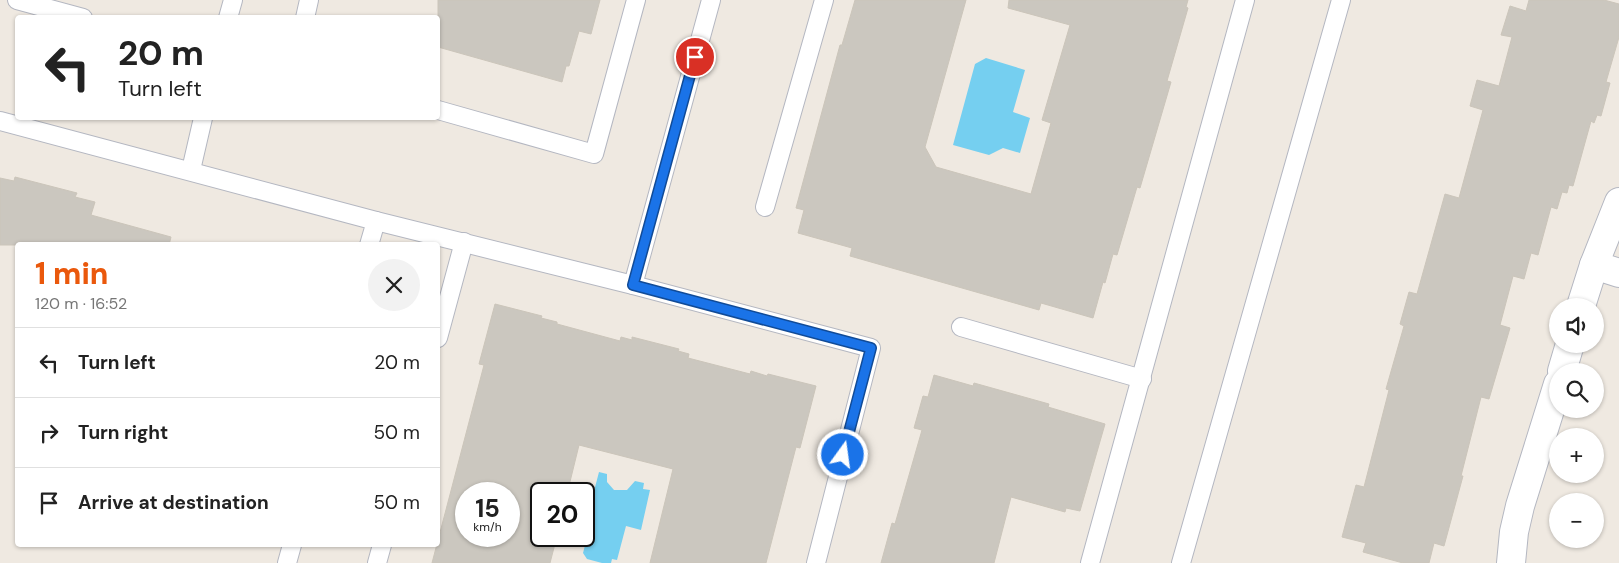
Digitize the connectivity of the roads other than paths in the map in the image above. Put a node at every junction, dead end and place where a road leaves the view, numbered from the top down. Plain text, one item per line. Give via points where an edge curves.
1 (17, 0) edge
2 (233, 0) edge
3 (309, 0) edge
4 (636, 0) edge
5 (711, 0) edge
6 (824, 0) edge
7 (1246, 0) edge
8 (1341, 0) edge
9 (72, 15) edge
10 (229, 15) edge
11 (305, 15) edge
12 (440, 111) edge
13 (203, 120) edge
14 (0, 121) edge
15 (191, 170) junction
16 (1619, 202) edge
17 (765, 207) dead end
18 (376, 221) junction
19 (370, 242) edge
20 (464, 242) junction
21 (1606, 269) edge
22 (633, 285) junction
23 (1586, 298) edge
24 (961, 328) dead end
25 (440, 331) edge
26 (1142, 379) junction
27 (1549, 413) edge
28 (291, 547) edge
29 (381, 547) edge
30 (287, 563) edge
31 (377, 563) edge
32 (816, 563) edge
33 (1090, 563) edge
34 (1181, 563) edge
35 (1511, 563) edge

1 - 9 lane
2 - 10 lane
3 - 11 lane
4 - 12 lane via 594,154
5 - 22 lane
6 - 17 lane
7 - 26 lane
8 - 34 lane
13 - 15 lane
14 - 15 lane
15 - 18 lane
16 - 21 street
18 - 19 lane
18 - 20 lane
20 - 22 lane
20 - 25 lane
21 - 23 street
22 - 32 lane via 871,348
24 - 26 lane
26 - 33 lane
27 - 35 street via 1520,506
28 - 30 lane
29 - 31 lane

